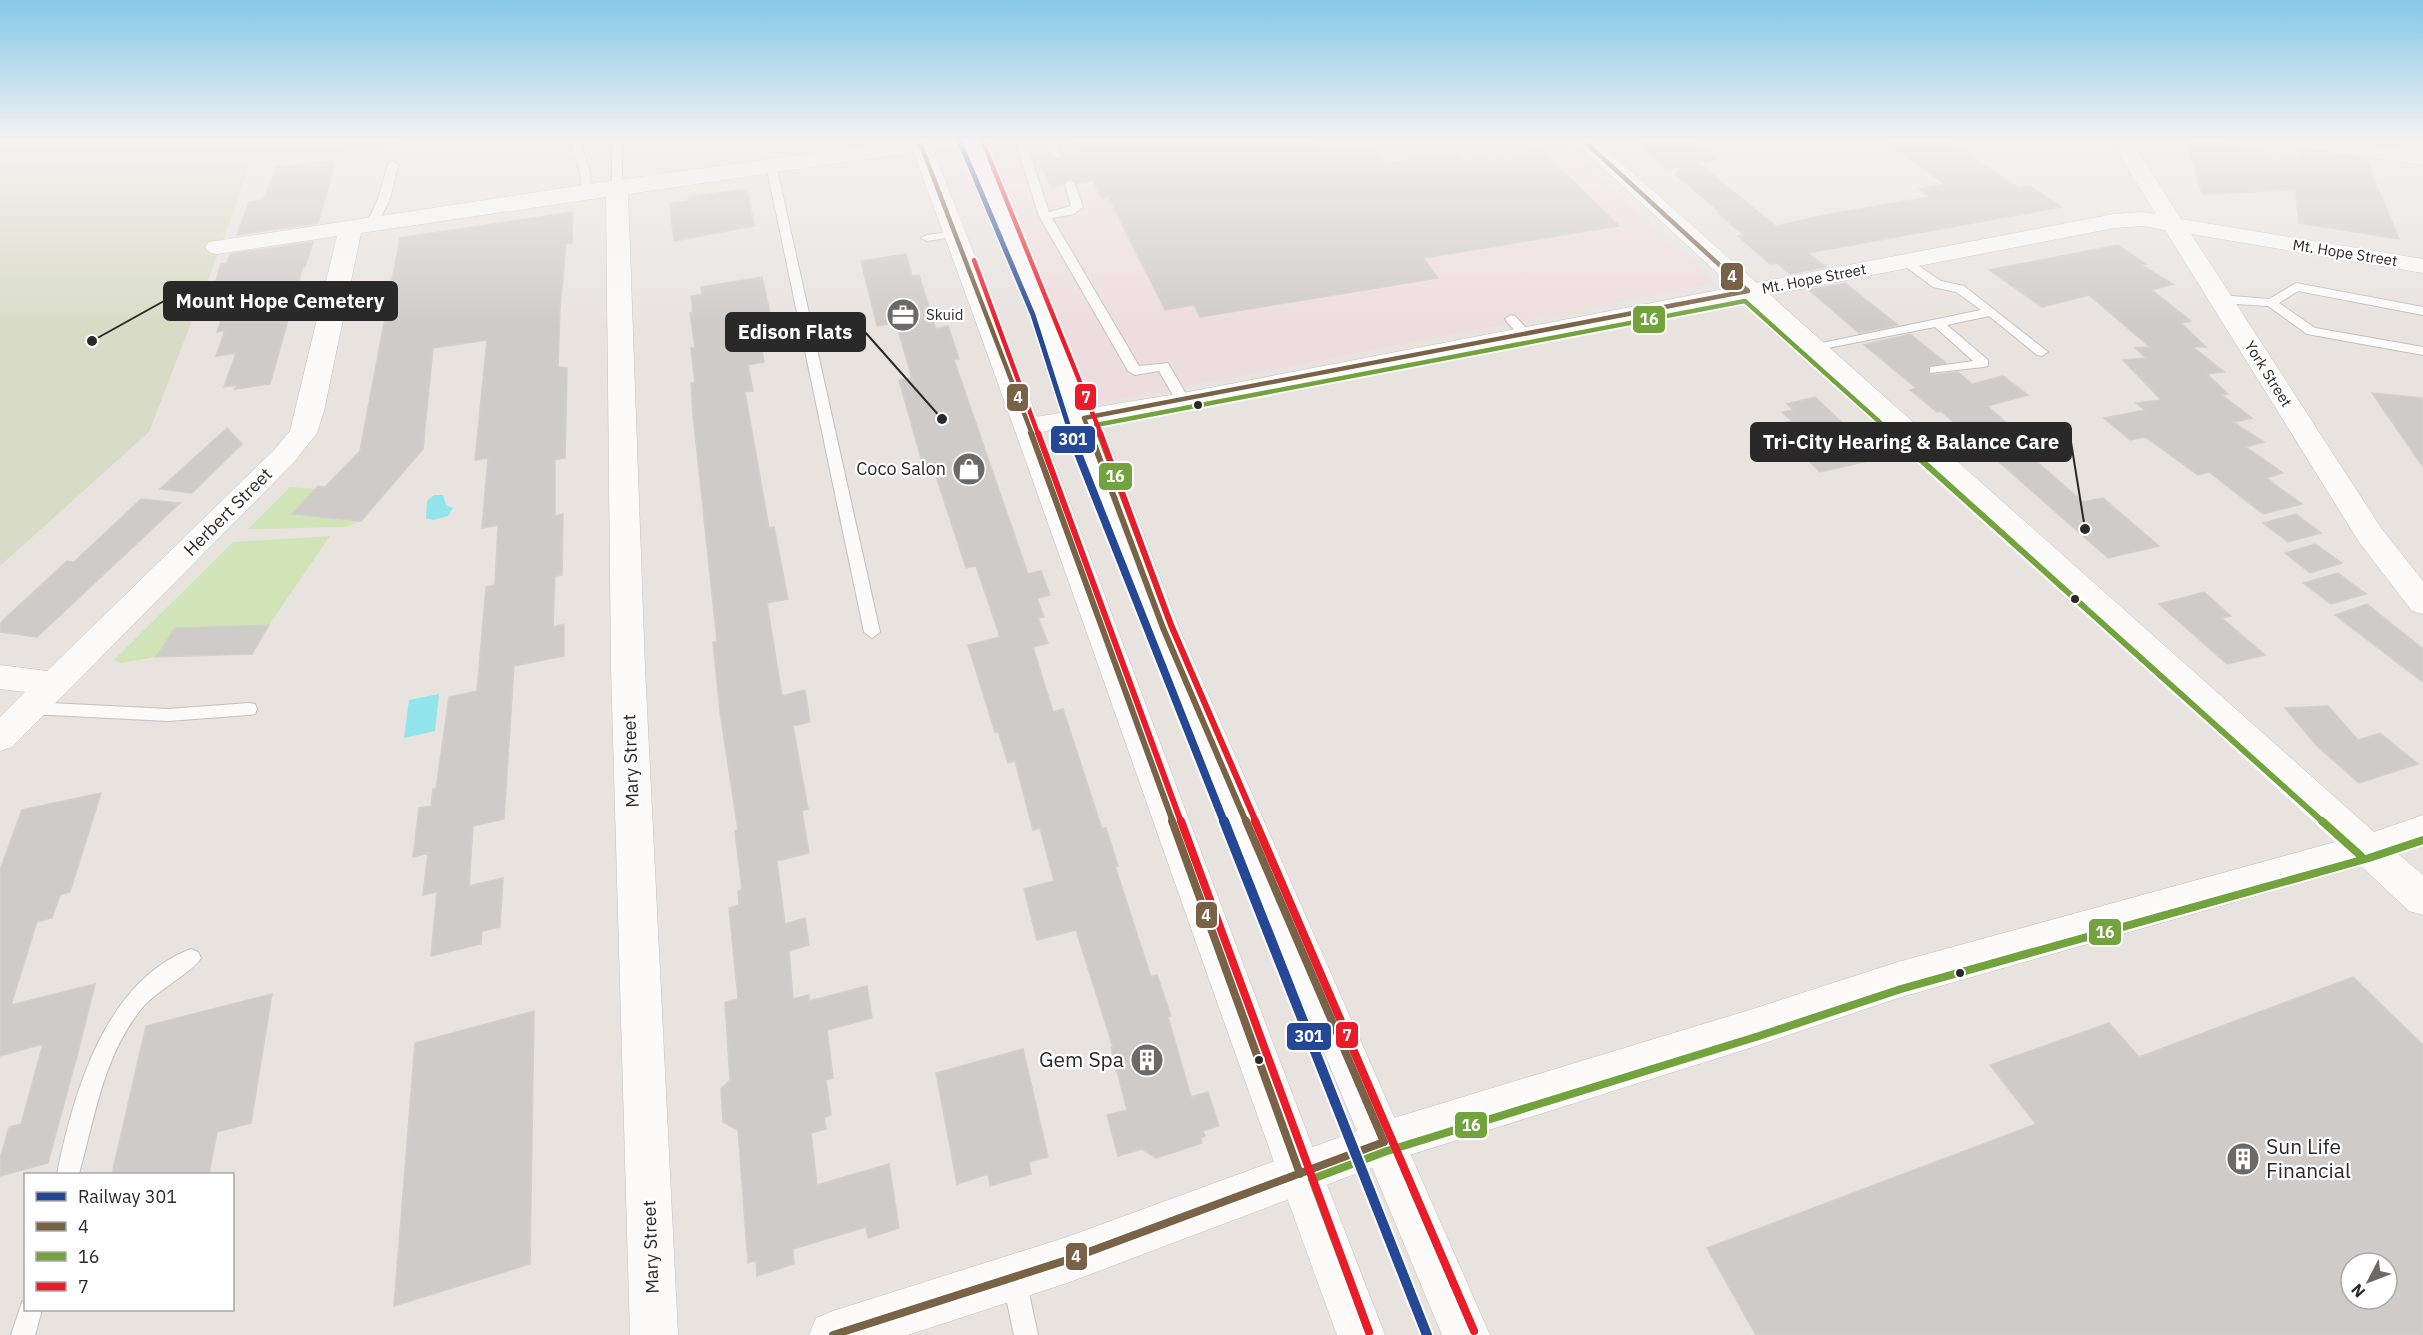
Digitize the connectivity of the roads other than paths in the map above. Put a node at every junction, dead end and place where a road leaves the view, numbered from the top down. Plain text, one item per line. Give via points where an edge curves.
1 (377, 202) edge
2 (513, 202) edge
3 (603, 202) edge
4 (779, 202) edge
5 (943, 202) edge
6 (997, 202) edge
7 (1041, 202) edge
8 (1076, 202) edge
9 (1651, 202) edge
10 (2160, 202) edge
11 (1045, 216) junction
12 (362, 225) junction
13 (2174, 225) junction
14 (955, 234) junction
15 (927, 238) dead end
16 (217, 246) dead end
17 (1906, 261) junction
18 (2423, 266) edge
19 (1748, 291) junction
20 (2220, 299) junction
21 (2271, 303) junction
22 (2423, 310) edge
23 (1991, 312) junction
24 (1937, 323) junction
25 (1812, 349) junction
26 (2423, 351) edge
27 (2042, 352) dead end
28 (1935, 370) dead end
29 (1183, 401) junction
30 (1084, 418) junction
31 (1029, 426) junction
32 (2423, 603) edge
33 (872, 632) dead end
34 (0, 677) edge
35 (55, 684) junction
36 (31, 708) junction
37 (249, 709) dead end
38 (0, 738) edge
39 (2423, 830) edge
40 (2367, 849) junction
41 (2423, 899) edge
42 (191, 958) dead end
43 (1384, 1142) junction
44 (68, 1173) edge
45 (1300, 1174) junction
46 (1014, 1278) junction
47 (30, 1311) edge
48 (23, 1335) edge
49 (654, 1335) edge
50 (833, 1335) edge
51 (1026, 1335) edge
52 (1361, 1335) edge
53 (1466, 1335) edge

1 - 12 lane
2 - 12 street
3 - 49 street, Mary Street via 628,668
4 - 33 lane
5 - 14 street
6 - 30 street
7 - 11 lane
8 - 11 lane via 1077,207 1070,212
9 - 19 street
10 - 13 street, York Street
11 - 29 lane via 1135,371 1163,366
12 - 16 street
12 - 35 street, Herbert Street via 303,433
13 - 17 street, Mt. Hope Street via 2142,219 2114,221
13 - 18 street, Mt. Hope Street
13 - 20 street, York Street
14 - 15 lane
14 - 31 street
17 - 19 street, Mt. Hope Street
17 - 23 lane via 1937,284 1960,289
19 - 25 street
19 - 29 street, Mt. Hope Street via 1518,327
20 - 21 lane
20 - 32 street, York Street via 2370,535
21 - 22 lane via 2296,287
21 - 26 lane via 2311,331
23 - 24 lane
23 - 27 lane
24 - 25 lane
24 - 28 lane via 1983,363
25 - 40 street
29 - 30 street, Mt. Hope Street
30 - 31 street, Mt. Hope Street
30 - 43 street via 1162,628
31 - 45 street
34 - 35 street
35 - 36 street, Herbert Street
36 - 37 lane via 168,715
36 - 38 street, Herbert Street
39 - 40 street
40 - 41 street
40 - 43 street via 1898,980
42 - 44 lane via 164,973 131,1002 103,1047
43 - 45 street
43 - 53 street
45 - 46 street
45 - 52 street
46 - 50 street
46 - 51 lane
47 - 48 lane

